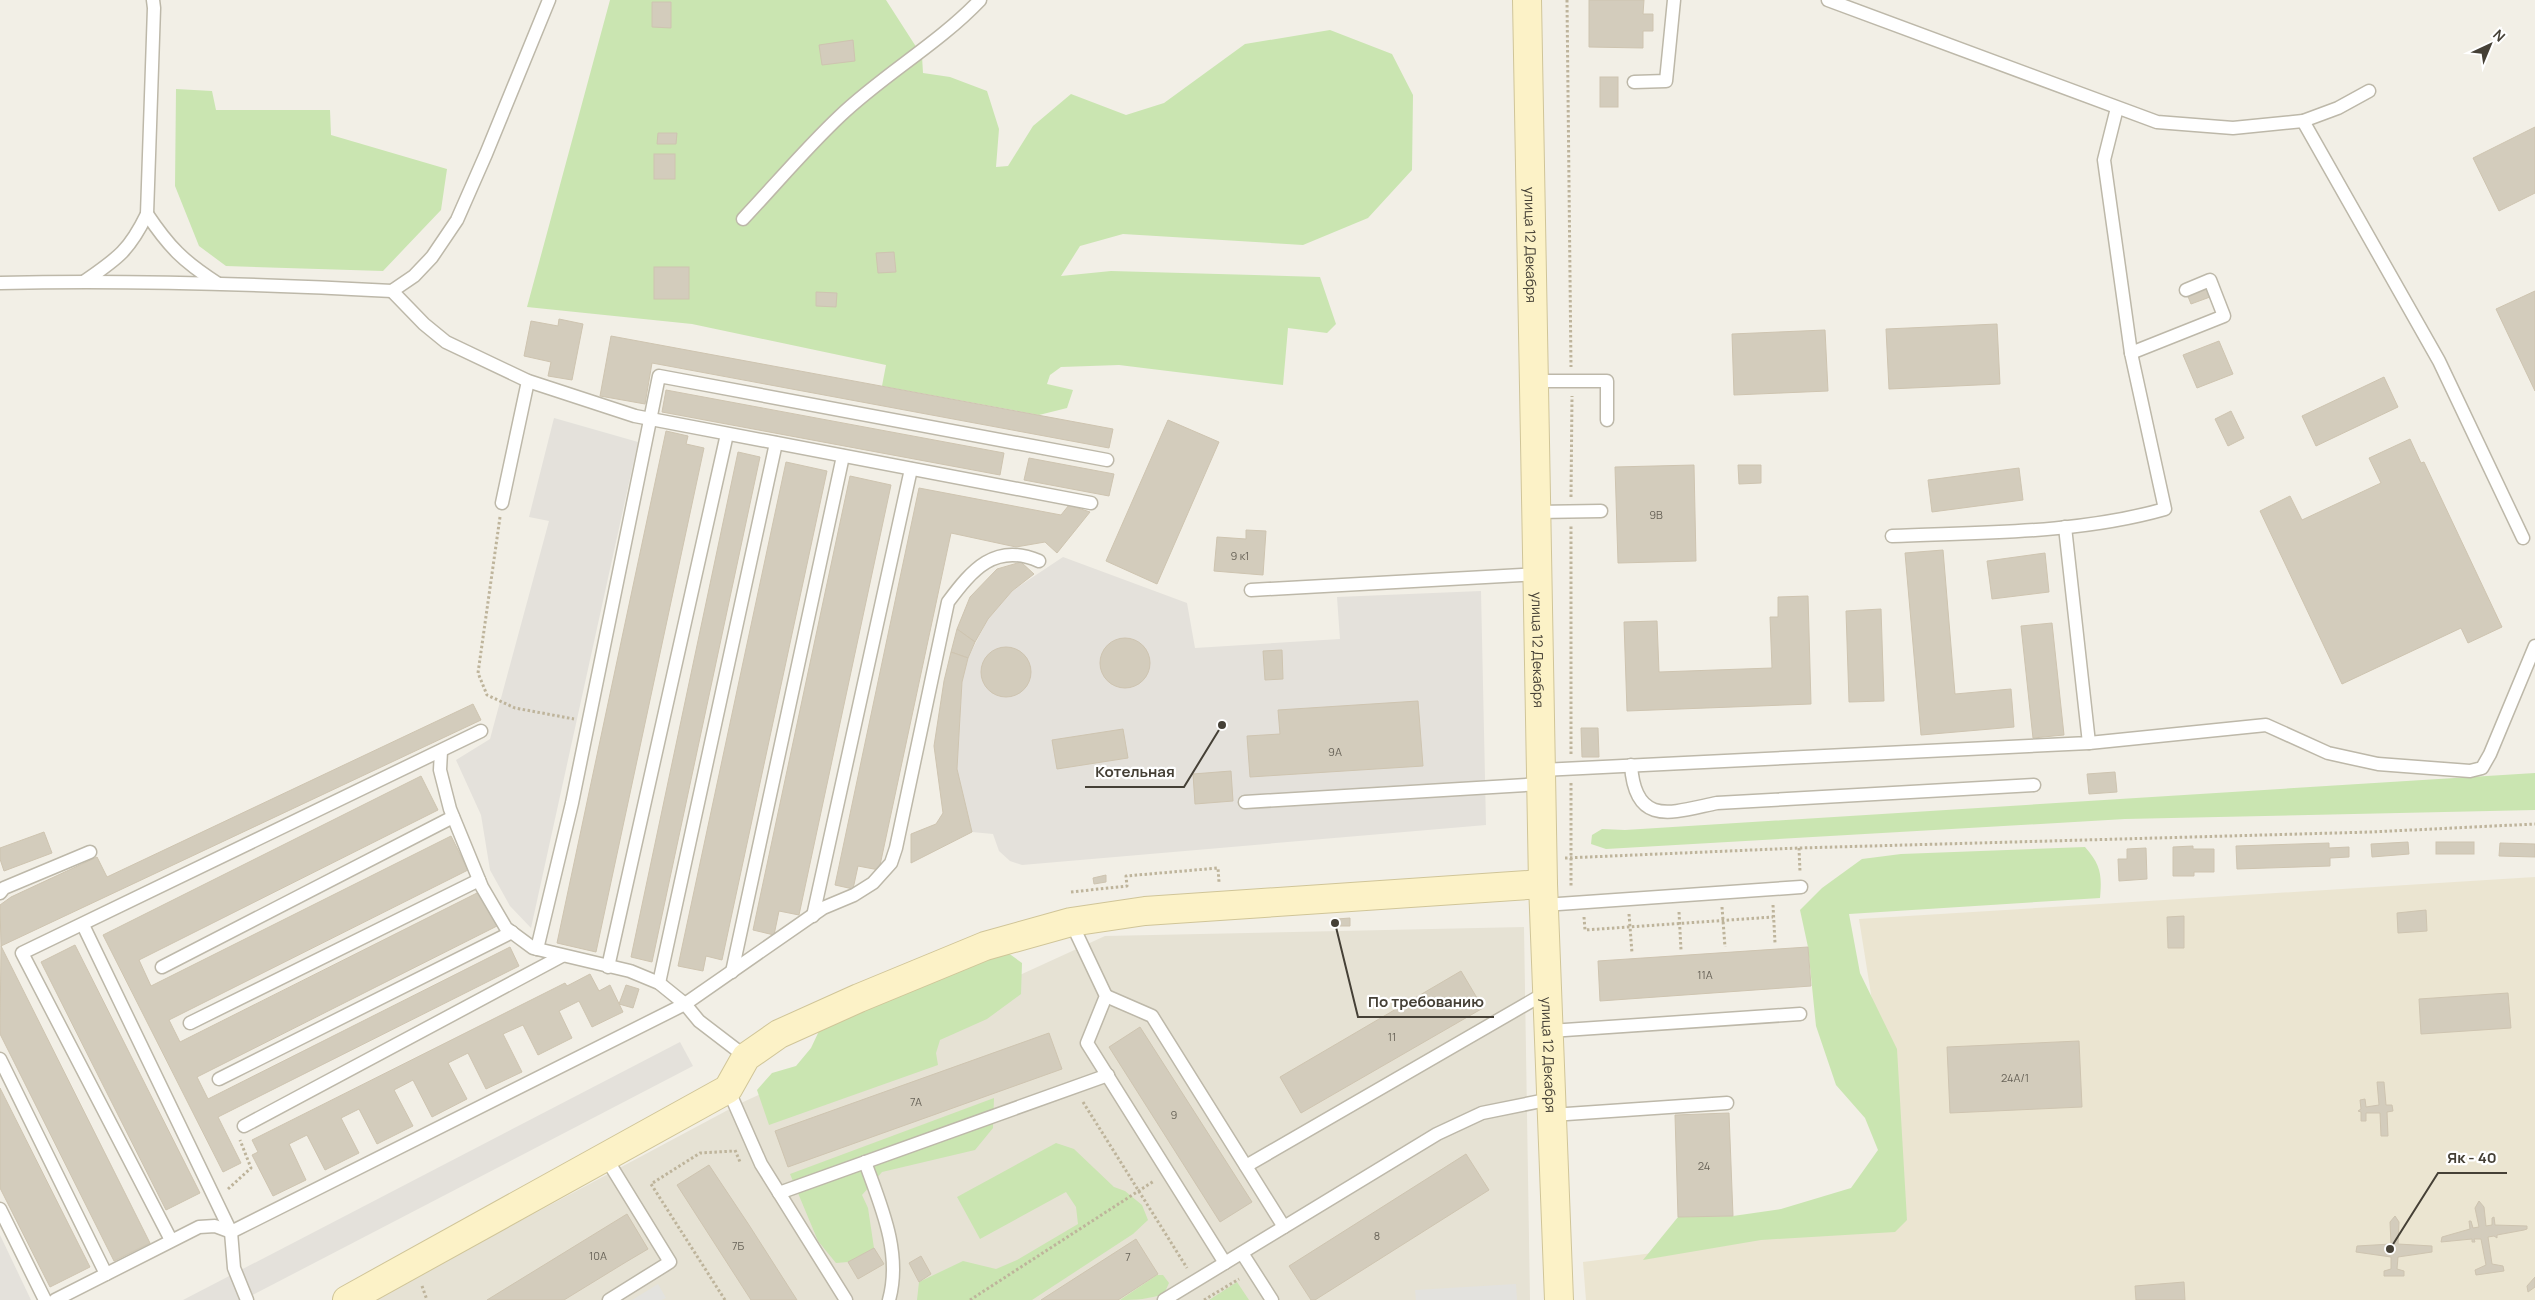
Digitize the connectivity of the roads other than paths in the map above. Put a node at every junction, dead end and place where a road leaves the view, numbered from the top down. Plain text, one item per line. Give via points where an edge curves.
1 (153, 0) edge
2 (549, 0) edge
3 (980, 0) edge
4 (1527, 0) edge
5 (1674, 0) edge
6 (1828, 0) edge
7 (1634, 82) dead end
8 (2369, 91) dead end
9 (2117, 108) junction
10 (2303, 121) junction
11 (147, 214) junction
12 (743, 219) dead end
13 (86, 281) junction
14 (0, 283) edge
15 (218, 283) junction
16 (2186, 290) dead end
17 (392, 291) junction
18 (2131, 353) junction
19 (1533, 381) junction
20 (528, 382) junction
21 (652, 419) junction
22 (1607, 420) dead end
23 (727, 434) junction
24 (776, 443) junction
25 (843, 456) junction
26 (1107, 460) dead end
27 (911, 469) junction
28 (502, 503) road end
29 (1091, 503) dead end
30 (1601, 511) dead end
31 (1537, 512) junction
32 (2065, 527) junction
33 (1892, 536) dead end
34 (2523, 538) dead end
35 (1039, 561) dead end
36 (1538, 574) junction
37 (1251, 590) dead end
38 (2535, 646) edge
39 (481, 730) dead end
40 (2089, 743) junction
41 (441, 751) junction
42 (1631, 765) junction
43 (1542, 777) junction
44 (2034, 785) dead end
45 (1245, 802) dead end
46 (453, 817) junction
47 (90, 852) dead end
48 (479, 880) junction
49 (1544, 883) junction
50 (1801, 888) road end
51 (0, 893) edge
52 (813, 916) junction
53 (1071, 922) junction
54 (83, 925) junction
55 (512, 932) junction
56 (537, 949) junction
57 (562, 956) junction
58 (162, 967) dead end
59 (608, 967) junction
60 (732, 972) junction
61 (659, 983) junction
62 (1547, 992) junction
63 (1106, 996) junction
64 (685, 1004) junction
65 (1800, 1014) dead end
66 (190, 1023) dead end
67 (1550, 1031) junction
68 (746, 1057) junction
69 (0, 1059) edge
70 (1108, 1075) junction
71 (219, 1079) dead end
72 (728, 1089) junction
73 (1727, 1103) dead end
74 (1551, 1107) junction
75 (244, 1126) road end
76 (606, 1158) junction
77 (865, 1162) junction
78 (1246, 1166) junction
79 (779, 1193) junction
80 (0, 1209) edge
81 (1284, 1227) junction
82 (231, 1232) junction
83 (171, 1240) junction
84 (1242, 1252) junction
85 (1225, 1263) junction
86 (106, 1274) junction
87 (45, 1300) edge
88 (55, 1300) edge
89 (247, 1300) edge
90 (347, 1300) edge
91 (609, 1300) edge
92 (846, 1300) edge
93 (889, 1300) edge
94 (1164, 1300) edge
95 (1272, 1300) edge
96 (1558, 1300) edge

1 - 11 lane
2 - 17 lane via 457,220 432,257 414,276
3 - 12 lane via 958,23 891,72 839,116
4 - 19 street, улица 12 Декабря
5 - 7 lane via 1666,81
6 - 9 lane
8 - 10 lane via 2338,108
9 - 10 lane via 2157,122 2223,127
9 - 18 lane via 2104,160
10 - 34 lane via 2439,361
11 - 13 lane via 135,239 116,260
11 - 15 lane via 166,243 189,265
13 - 14 lane
13 - 15 lane
15 - 17 lane
16 - 18 lane via 2210,280 2224,316
17 - 20 lane via 446,342
18 - 32 lane via 2165,509 2125,520
19 - 22 lane via 1607,381
19 - 31 street, улица 12 Декабря
20 - 21 lane
20 - 28 lane
21 - 23 lane
21 - 26 lane via 659,376
21 - 56 lane via 589,722
23 - 24 lane
23 - 59 lane
24 - 25 lane
24 - 61 lane
25 - 27 lane
25 - 60 lane
27 - 29 lane
27 - 52 lane
30 - 31 lane
31 - 36 street, улица 12 Декабря
32 - 33 lane
32 - 40 lane
35 - 52 lane via 1025,555 995,557 971,572 948,602 891,864 873,883
36 - 37 lane
36 - 43 street, улица 12 Декабря
38 - 40 lane via 2490,754 2482,768 2470,771 2378,764 2328,754 2266,725
39 - 41 lane
40 - 42 lane
41 - 46 lane via 440,770
41 - 54 lane
42 - 43 lane via 1571,768
42 - 44 lane via 1632,785 1640,800 1650,809 1666,812 1684,812 1717,803
43 - 45 lane
43 - 49 street, улица 12 Декабря
46 - 48 lane
46 - 58 lane
47 - 51 lane via 4,888
48 - 55 lane via 506,928
48 - 66 lane
49 - 50 lane via 1577,903
49 - 53 street via 1145,911
49 - 62 street, улица 12 Декабря
52 - 60 lane
53 - 63 lane
53 - 68 street via 985,946 859,998 779,1034
54 - 82 lane
54 - 83 lane via 22,953
55 - 56 lane
55 - 71 lane
56 - 57 lane
57 - 59 lane
57 - 75 lane
59 - 61 lane via 630,971
60 - 64 lane
61 - 64 lane
62 - 67 street, улица 12 Декабря
62 - 78 lane
63 - 70 lane via 1088,1043
63 - 78 lane via 1152,1016
64 - 68 lane via 699,1021
64 - 82 lane
65 - 67 lane
67 - 74 street, улица 12 Декабря
68 - 72 street
69 - 86 lane
70 - 77 lane
70 - 85 lane
72 - 76 street
72 - 79 lane
73 - 74 lane
74 - 81 lane via 1482,1113 1437,1134
74 - 96 street, улица 12 Декабря
76 - 90 street
76 - 91 lane via 670,1262
77 - 79 lane
77 - 93 lane via 886,1222 894,1263
78 - 81 lane
79 - 92 lane
80 - 87 lane
81 - 84 lane
82 - 83 lane via 215,1226 199,1226
82 - 89 lane via 234,1268
83 - 86 lane
84 - 85 lane
84 - 95 lane
85 - 94 lane
86 - 88 lane

